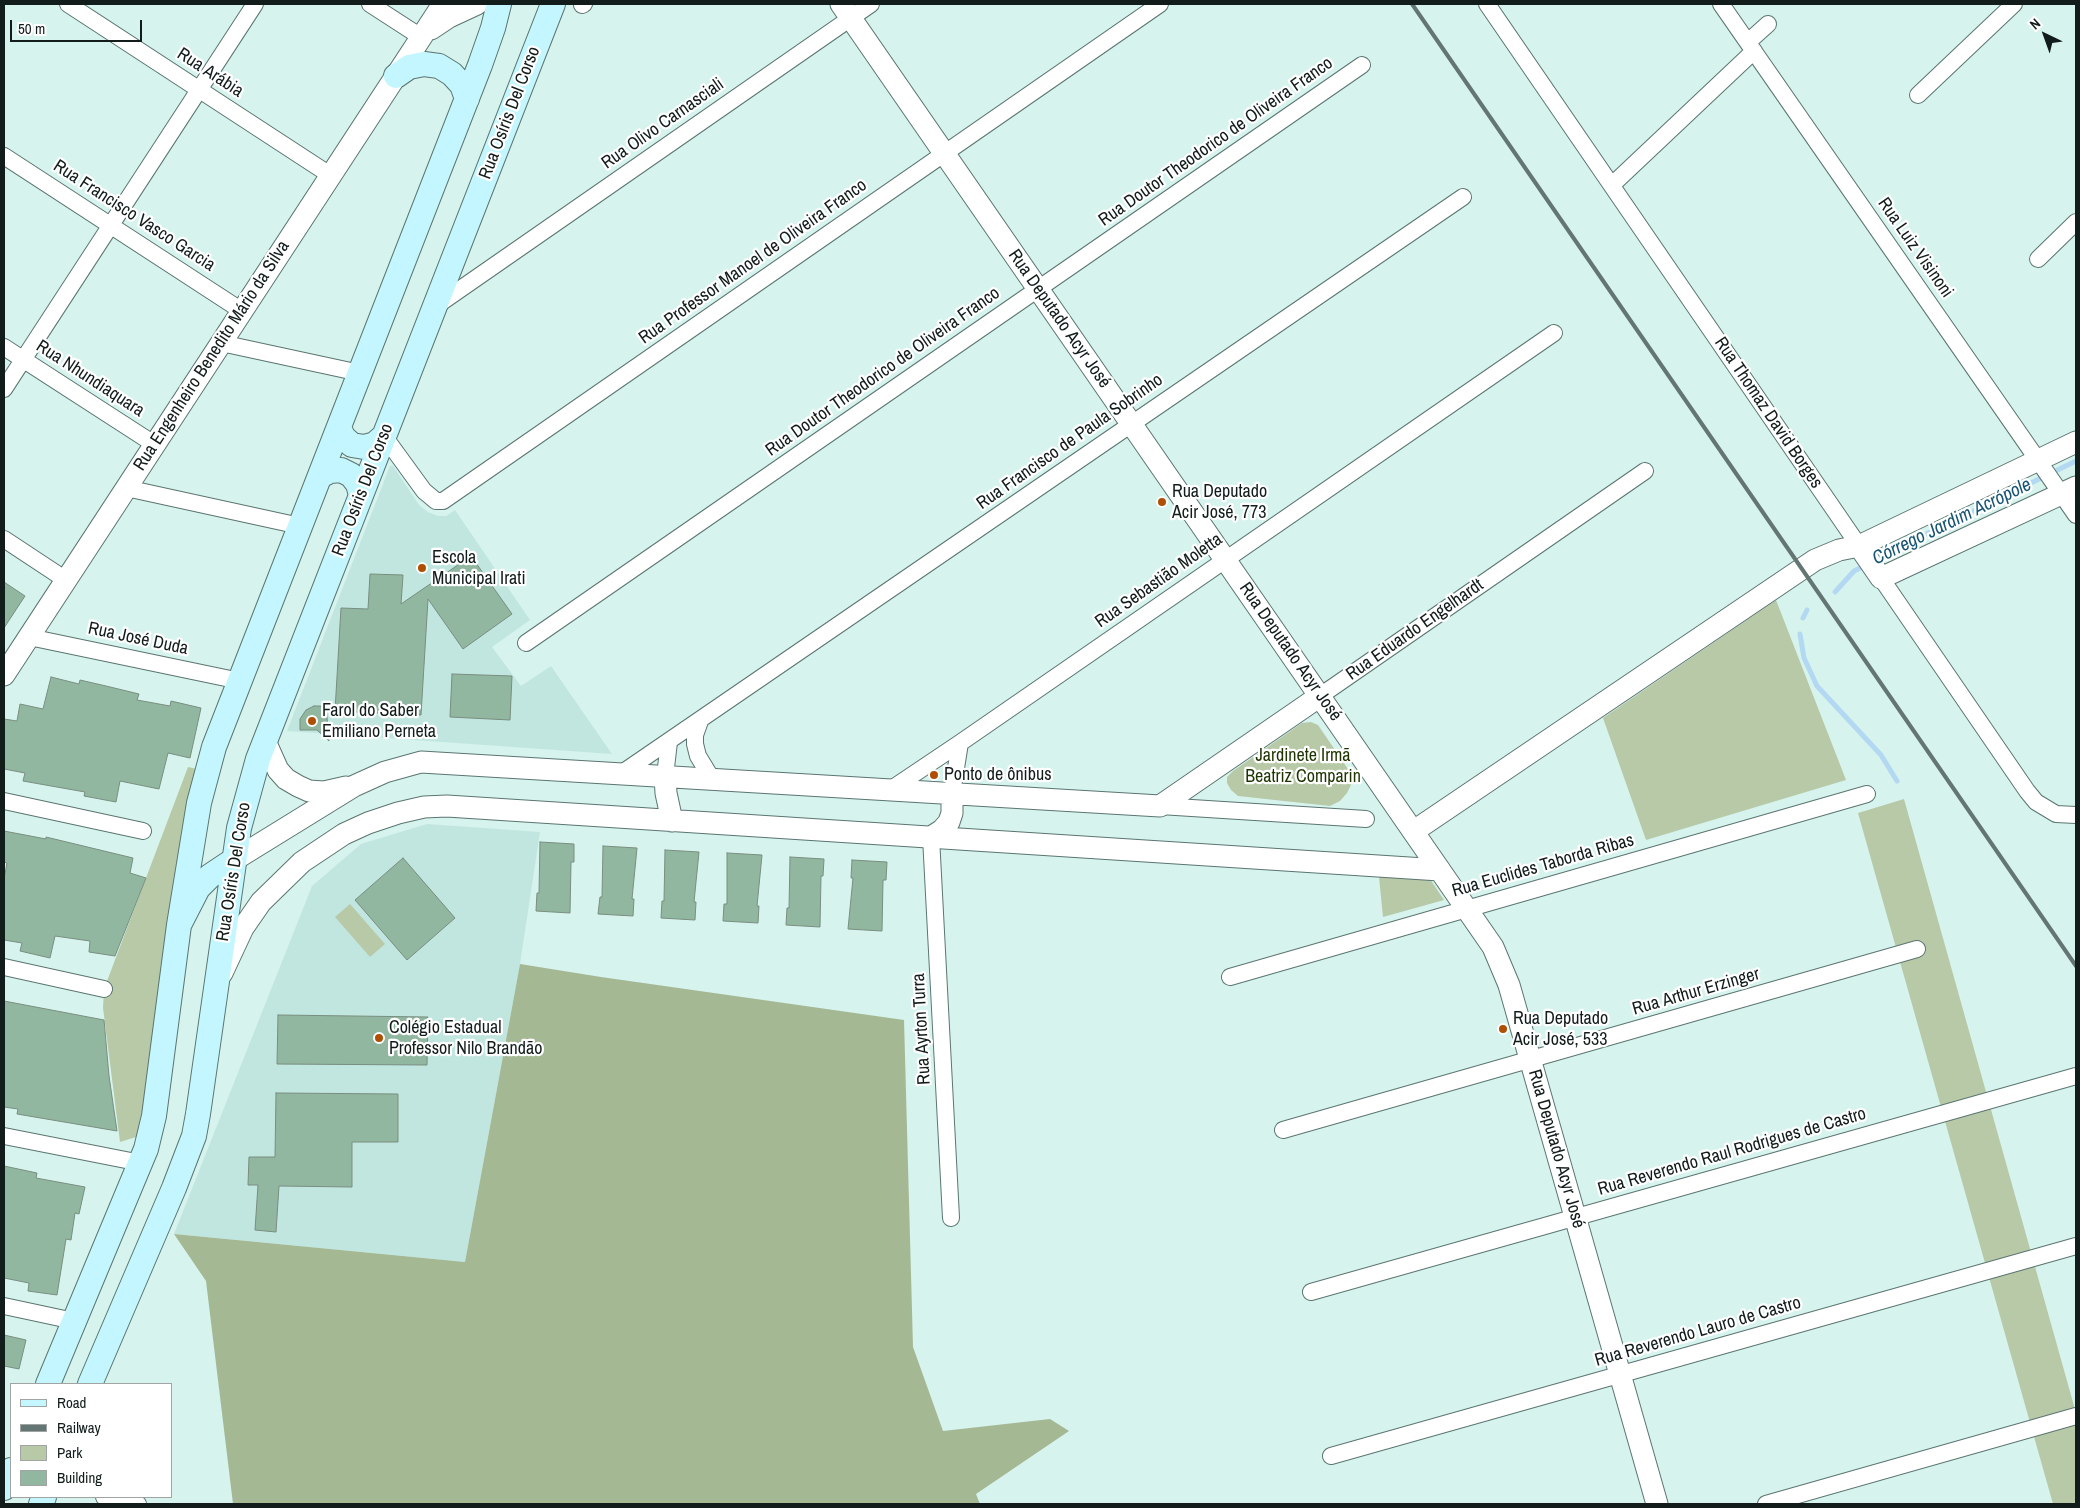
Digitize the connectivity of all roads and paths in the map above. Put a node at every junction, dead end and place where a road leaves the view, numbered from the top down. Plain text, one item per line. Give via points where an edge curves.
1 (68, 4) edge
2 (255, 4) edge
3 (370, 4) edge
4 (443, 4) edge
5 (477, 4) edge
6 (499, 4) edge
7 (553, 4) edge
8 (871, 4) edge
9 (1160, 4) edge
10 (1487, 4) edge
11 (1721, 4) edge
12 (2014, 4) edge
13 (846, 11) edge
14 (1768, 24) dead end
15 (421, 37) junction
16 (1751, 47) junction
17 (1362, 65) dead end
18 (396, 76) junction
19 (199, 89) junction
20 (1918, 95) dead end
21 (467, 99) junction
22 (944, 153) junction
23 (4, 156) edge
24 (330, 175) junction
25 (1612, 185) junction
26 (1463, 196) dead end
27 (2076, 222) edge
28 (111, 225) junction
29 (2038, 259) dead end
30 (451, 264) junction
31 (477, 277) junction
32 (1038, 289) junction
33 (434, 307) junction
34 (242, 311) junction
35 (1554, 333) dead end
36 (221, 342) junction
37 (4, 347) edge
38 (23, 360) junction
39 (360, 374) junction
40 (4, 389) edge
41 (1132, 424) junction
42 (339, 426) junction
43 (384, 436) junction
44 (2076, 442) edge
45 (154, 444) junction
46 (2038, 460) junction
47 (1645, 472) dead end
48 (320, 476) junction
49 (126, 488) junction
50 (2069, 491) edge
51 (361, 495) junction
52 (2076, 515) edge
53 (300, 526) junction
54 (4, 539) edge
55 (1858, 546) junction
56 (1226, 560) junction
57 (1881, 578) junction
58 (66, 580) junction
59 (29, 637) junction
60 (526, 643) dead end
61 (4, 675) edge
62 (240, 681) junction
63 (1320, 696) junction
64 (700, 721) junction
65 (264, 742) junction
66 (669, 742) junction
67 (960, 743) junction
68 (622, 773) junction
69 (665, 776) junction
70 (712, 779) junction
71 (354, 786) junction
72 (890, 790) junction
73 (952, 793) junction
74 (1867, 794) dead end
75 (4, 801) edge
76 (1160, 806) junction
77 (2076, 815) edge
78 (1366, 819) dead end
79 (672, 820) junction
80 (142, 831) dead end
81 (1414, 831) junction
82 (932, 837) junction
83 (234, 860) junction
84 (1440, 870) junction
85 (1467, 909) junction
86 (179, 925) junction
87 (1917, 949) dead end
88 (4, 967) edge
89 (1230, 976) dead end
90 (216, 988) junction
91 (104, 989) dead end
92 (1531, 1060) junction
93 (2076, 1076) edge
94 (1283, 1130) dead end
95 (4, 1136) edge
96 (141, 1163) junction
97 (1575, 1217) junction
98 (952, 1218) dead end
99 (2076, 1246) edge
100 (1311, 1292) dead end
101 (4, 1306) edge
102 (74, 1321) junction
103 (1620, 1374) junction
104 (52, 1380) edge
105 (90, 1383) edge
106 (2076, 1416) edge
107 (1331, 1456) dead end
108 (109, 1498) edge
109 (138, 1504) edge
110 (1656, 1504) edge
111 (1766, 1504) edge

1 - 19 street, Rua Arábia
2 - 19 street
3 - 15 street
4 - 15 street, Rua Engenheiro Benedito Mário da Silva
5 - 15 street, Rua Engenheiro Benedito Mário da Silva via 449,16
6 - 21 main road
7 - 30 main road, Rua Osíris Del Corso
8 - 13 street, Rua Olivo Carnasciali
9 - 22 street, Rua Professor Manoel de Oliveira Franco
10 - 25 street, Rua Thomaz David Borges
11 - 16 street, Rua Luiz Visinoni
12 - 20 street
13 - 22 street, Rua Deputado Acyr José
13 - 31 street, Rua Olivo Carnasciali
14 - 16 street
15 - 18 street, Rua Engenheiro Benedito Mário da Silva
16 - 25 street
16 - 46 street, Rua Luiz Visinoni
17 - 32 street, Rua Doutor Theodorico de Oliveira Franco
18 - 21 main road via 409,67 439,66 462,85
18 - 24 street, Rua Engenheiro Benedito Mário da Silva
19 - 24 street, Rua Arábia
19 - 28 street
21 - 39 main road
22 - 32 street, Rua Deputado Acyr José
22 - 43 street, Rua Professor Manoel de Oliveira Franco via 443,501 436,501 424,492
23 - 28 street, Rua Francisco Vasco Garcia
24 - 34 street, Rua Engenheiro Benedito Mário da Silva
25 - 55 street, Rua Thomaz David Borges
26 - 41 street, Rua Francisco de Paula Sobrinho
27 - 29 street
28 - 34 street, Rua Francisco Vasco Garcia
28 - 38 street
30 - 31 street via 462,273
30 - 33 main road, Rua Osíris Del Corso
31 - 33 street, Rua Olivo Carnasciali
32 - 41 street, Rua Deputado Acyr José
32 - 60 street, Rua Doutor Theodorico de Oliveira Franco
33 - 43 main road, Rua Osíris Del Corso
34 - 36 street, Rua Engenheiro Benedito Mário da Silva
35 - 56 street, Rua Sebastião Moletta
36 - 39 street
36 - 45 street, Rua Engenheiro Benedito Mário da Silva
37 - 38 street, Rua Nhundiaquara
38 - 40 street
38 - 45 street, Rua Nhundiaquara
39 - 42 main road
41 - 56 street, Rua Deputado Acyr José
41 - 64 street, Rua Francisco de Paula Sobrinho
42 - 43 main road via 343,437 352,445 364,447 375,444
42 - 48 main road
43 - 51 main road, Rua Osíris Del Corso
44 - 46 street
45 - 49 street, Rua Engenheiro Benedito Mário da Silva
46 - 50 street, Rua Luiz Visinoni
46 - 55 street
47 - 63 street, Rua Eduardo Engelhardt
48 - 51 main road via 341,470 351,475
48 - 53 main road
49 - 53 street
49 - 58 street, Rua Engenheiro Benedito Mário da Silva
50 - 52 street, Rua Luiz Visinoni
50 - 57 street
51 - 65 main road, Rua Osíris Del Corso
53 - 62 main road
54 - 58 street
55 - 57 street, Rua Thomaz David Borges
55 - 81 street via 1838,550 1802,568
56 - 63 street, Rua Deputado Acyr José
56 - 67 street, Rua Sebastião Moletta
57 - 77 street, Rua Thomaz David Borges via 2036,802 2056,814
58 - 59 street, Rua Engenheiro Benedito Mário da Silva
59 - 61 street, Rua Engenheiro Benedito Mário da Silva
59 - 62 street, Rua José Duda
62 - 86 main road via 206,774 193,832
63 - 76 street, Rua Eduardo Engelhardt
63 - 81 street, Rua Deputado Acyr José
64 - 66 street, Rua Francisco de Paula Sobrinho
64 - 70 street via 695,744 698,756
65 - 71 street via 278,770 298,786 324,792
65 - 83 main road, Rua Osíris Del Corso via 245,801
66 - 68 street, Rua Francisco de Paula Sobrinho
66 - 69 street
67 - 72 street, Rua Sebastião Moletta
67 - 73 street
68 - 69 street
68 - 71 street via 427,762 384,772
69 - 70 street
69 - 79 street
70 - 72 street
71 - 83 street
72 - 73 street
73 - 76 street
73 - 82 street via 949,822
74 - 85 street, Rua Euclides Taborda Ribas
75 - 80 street
76 - 78 street
79 - 82 street
79 - 90 street via 447,806 398,812 368,823 337,838 302,862 261,902 240,934
81 - 84 street, Rua Deputado Acyr José
82 - 84 street
82 - 98 street, Rua Ayrton Turra
83 - 86 main road via 198,888
83 - 90 main road, Rua Osíris Del Corso
84 - 85 street, Rua Deputado Acyr José
85 - 89 street, Rua Euclides Taborda Ribas
85 - 92 street, Rua Deputado Acyr José via 1502,964
86 - 96 main road via 154,1116
87 - 92 street, Rua Arthur Erzinger
88 - 91 street
90 - 105 main road, Rua Osíris Del Corso via 194,1136
92 - 94 street, Rua Arthur Erzinger
92 - 97 street, Rua Deputado Acyr José
93 - 97 street, Rua Reverendo Raul Rodrigues de Castro
95 - 96 street
96 - 102 main road
97 - 100 street, Rua Reverendo Raul Rodrigues de Castro
97 - 103 street, Rua Deputado Acyr José
99 - 103 street, Rua Reverendo Lauro de Castro
101 - 102 street
102 - 104 main road
103 - 107 street, Rua Reverendo Lauro de Castro
103 - 110 street, Rua Deputado Acyr José
106 - 111 street
108 - 109 street

